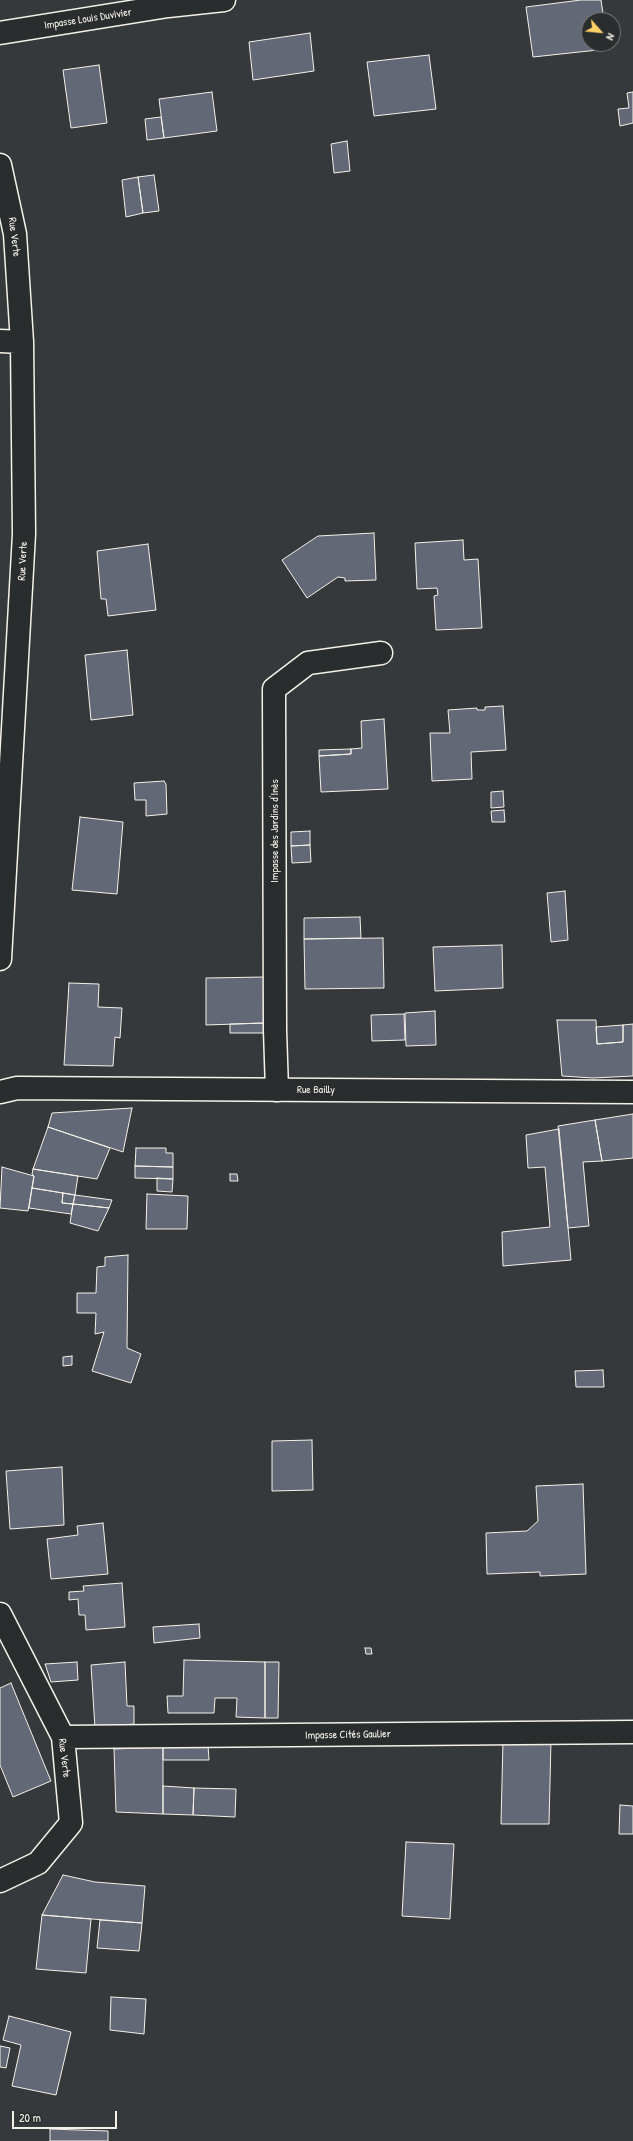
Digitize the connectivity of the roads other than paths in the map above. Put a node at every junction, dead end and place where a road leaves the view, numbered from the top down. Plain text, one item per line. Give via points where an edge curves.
1 (224, 0) edge
2 (0, 33) edge
3 (0, 165) edge
4 (0, 341) edge
5 (22, 342) junction
6 (381, 653) dead end
7 (0, 959) edge
8 (277, 1090) junction
9 (0, 1092) edge
10 (633, 1092) edge
11 (0, 1614) edge
12 (633, 1732) edge
13 (63, 1737) junction
14 (0, 1881) edge

1 - 2 street, Impasse Louis Duvivier via 168,6
3 - 5 street, Rue Verte via 15,234
4 - 5 street
5 - 7 street, Rue Verte via 24,534
6 - 8 street, Impasse des Jardins d'Inès via 308,663 274,689
8 - 9 street, Rue Bailly via 16,1088
8 - 10 street, Rue Bailly
11 - 13 street, Rue Verte
12 - 13 street, Impasse Cités Gaulier
13 - 14 street, Rue Verte via 72,1823 38,1863

